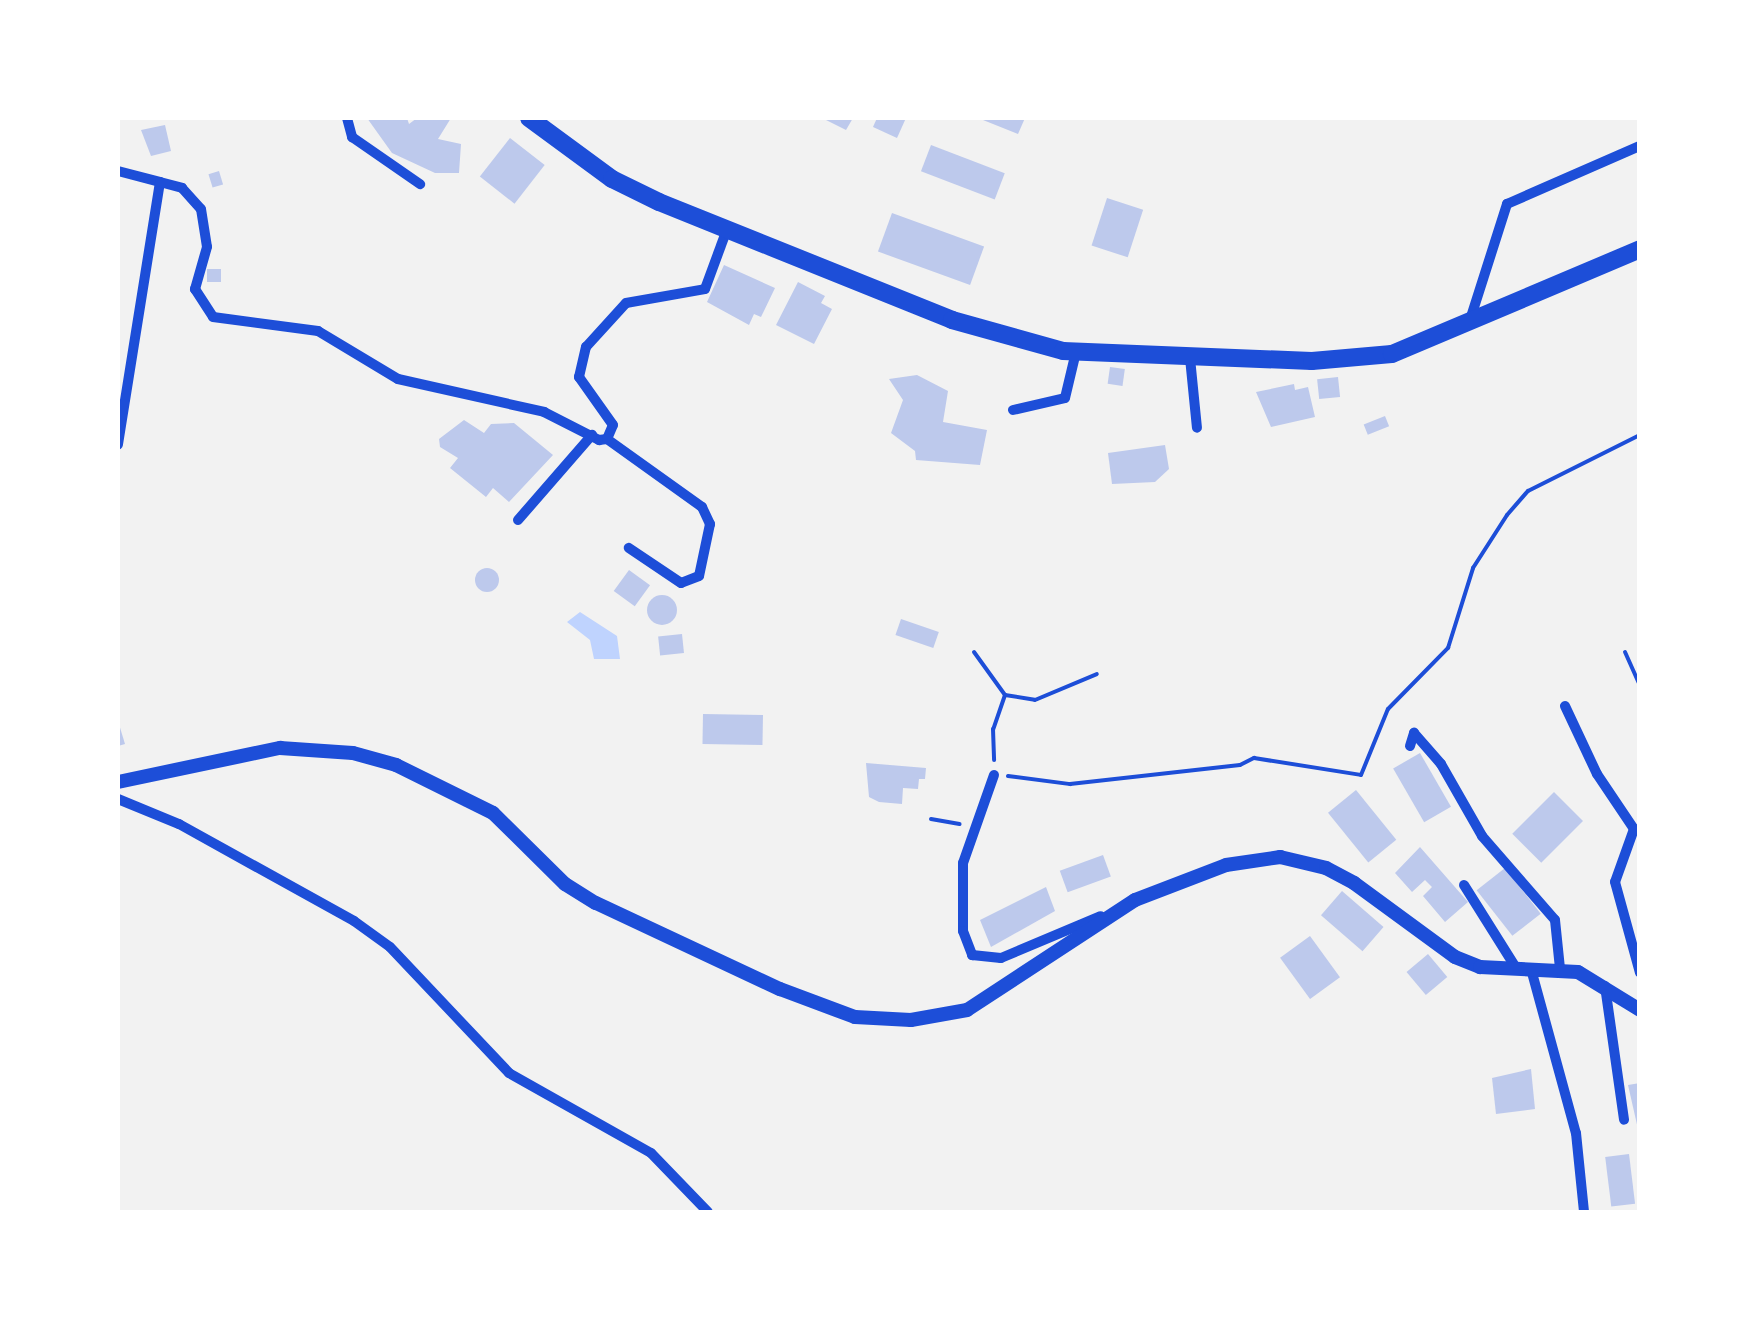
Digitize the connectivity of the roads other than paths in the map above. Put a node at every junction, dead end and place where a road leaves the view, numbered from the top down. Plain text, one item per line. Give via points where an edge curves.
1 (346, 118) edge
2 (529, 118) edge
3 (1640, 146) edge
4 (118, 171) edge
5 (160, 182) junction
6 (420, 184) dead end
7 (726, 232) junction
8 (1640, 249) edge
9 (1468, 326) junction
10 (1076, 352) junction
11 (1190, 358) junction
12 (1013, 410) dead end
13 (1197, 428) dead end
14 (592, 435) junction
15 (607, 439) junction
16 (118, 445) edge
17 (518, 520) dead end
18 (629, 548) dead end
19 (1564, 706) dead end
20 (1410, 746) dead end
21 (994, 775) road end
22 (118, 782) edge
23 (118, 799) edge
24 (1464, 885) dead end
25 (1111, 912) junction
26 (1523, 968) junction
27 (1560, 968) junction
28 (1640, 973) edge
29 (1605, 985) junction
30 (1640, 1010) edge
31 (1624, 1120) dead end
32 (708, 1212) edge
33 (1584, 1212) edge

1 - 6 street via 352,137
2 - 7 main road via 612,179
3 - 9 street via 1507,204
4 - 5 street
5 - 14 street via 182,188 201,209 207,248 195,289 213,317 318,331 420,388 544,412
5 - 16 street
7 - 10 main road via 1001,337
7 - 15 street via 705,289 626,302 586,346 579,378 613,424
8 - 9 main road
9 - 11 main road via 1424,345 1347,361
10 - 11 main road
10 - 12 street via 1065,398
11 - 13 street
14 - 15 street
14 - 17 street
15 - 18 street via 702,507 710,524 699,576 681,583
19 - 28 street via 1634,829 1615,882
20 - 27 street via 1414,734 1482,836 1555,920
21 - 25 street via 963,863 963,931 972,955 1002,958
22 - 25 street via 280,748 353,753 396,765 493,813 565,884 596,903 780,990 855,1017 911,1020 967,1010
23 - 32 street via 179,824 390,946 509,1073 652,1153
24 - 26 street
25 - 26 street via 1226,865 1280,857 1326,868 1455,957 1480,967
26 - 27 street
26 - 33 street via 1576,1133
27 - 29 street
29 - 30 street
29 - 31 street

